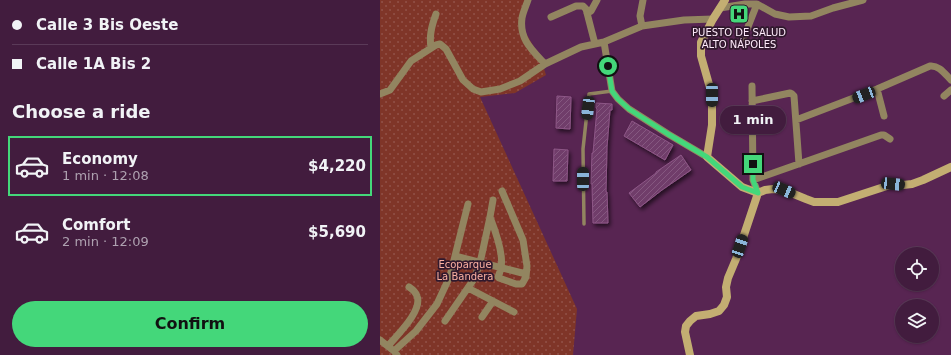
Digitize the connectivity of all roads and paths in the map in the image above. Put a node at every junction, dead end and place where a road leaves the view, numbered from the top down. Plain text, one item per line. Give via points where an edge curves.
1 (528, 0) edge
2 (597, 0) edge
3 (643, 0) edge
4 (725, 0) edge
5 (862, 0) edge
6 (757, 4) junction
7 (720, 8) junction
8 (587, 13) junction
9 (436, 14) dead end
10 (551, 17) dead end
11 (713, 20) junction
12 (642, 26) junction
13 (604, 42) junction
14 (742, 42) dead end
15 (595, 44) junction
16 (431, 48) junction
17 (545, 64) junction
18 (951, 80) edge
19 (752, 86) dead end
20 (877, 89) junction
21 (951, 90) edge
22 (612, 91) junction
23 (380, 94) edge
24 (944, 96) dead end
25 (752, 101) junction
26 (884, 116) dead end
27 (796, 120) junction
28 (890, 139) dead end
29 (707, 157) junction
30 (799, 164) junction
31 (951, 167) edge
32 (753, 180) junction
33 (502, 191) dead end
34 (758, 193) junction
35 (493, 200) dead end
36 (468, 204) dead end
37 (490, 217) junction
38 (584, 224) dead end
39 (455, 256) junction
40 (480, 263) junction
41 (501, 267) junction
42 (526, 274) junction
43 (409, 287) dead end
44 (468, 288) junction
45 (493, 301) junction
46 (514, 312) dead end
47 (482, 317) dead end
48 (445, 321) dead end
49 (380, 340) edge
50 (388, 346) junction
51 (396, 353) edge
52 (690, 355) edge

1 - 17 street via 522,18 524,38
2 - 8 street
3 - 12 street via 640,16
4 - 7 street
5 - 6 street via 811,16 789,17 774,14
6 - 7 street
6 - 14 street
7 - 11 street
8 - 10 street via 583,6 576,6
8 - 15 street
9 - 16 street via 431,28
11 - 12 street via 684,20
11 - 29 street via 701,42 701,56 712,95 712,126
12 - 13 street
13 - 15 street
13 - 22 street
15 - 17 street via 581,47
16 - 17 street via 440,44 446,49 463,80 481,92 500,89 520,81
16 - 23 street via 411,61 390,90
18 - 20 street via 937,67 930,66
19 - 25 street
20 - 26 street
20 - 27 street
21 - 24 street
22 - 29 street via 629,109
22 - 38 lane via 589,94 583,149
25 - 27 street via 790,93 794,96
25 - 32 street
27 - 30 street
28 - 30 street via 881,135
29 - 34 street via 742,187
30 - 32 street
31 - 34 street via 912,184 893,184 838,202 814,202 784,190 773,189
32 - 34 street
33 - 42 street via 523,240
34 - 52 street via 728,278 724,305 719,311 696,316 686,326
35 - 37 street
36 - 39 street
37 - 40 street
37 - 41 street via 501,253
39 - 40 street
39 - 51 street via 450,276 437,304
40 - 41 street
40 - 44 street
41 - 42 street
41 - 42 street via 498,277 516,284 522,284
43 - 50 street via 418,297 418,305 407,324
44 - 45 street
44 - 48 street
45 - 46 street
45 - 47 street
49 - 50 street
50 - 51 street

